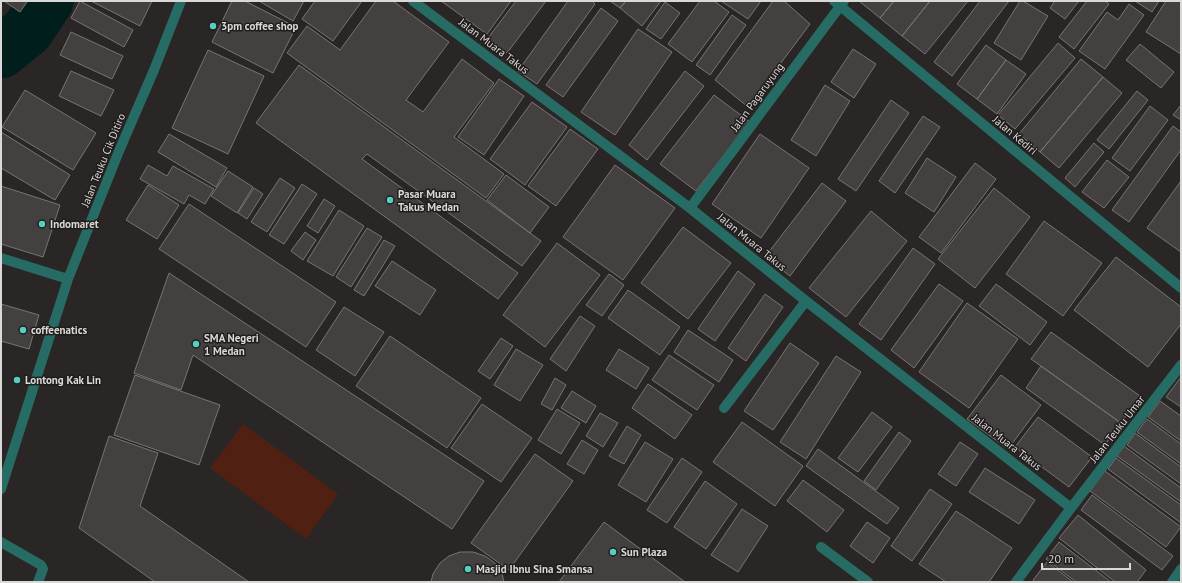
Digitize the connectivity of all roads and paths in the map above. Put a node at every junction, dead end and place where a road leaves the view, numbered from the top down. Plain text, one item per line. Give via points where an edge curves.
1 (181, 1) edge
2 (413, 1) edge
3 (839, 3) edge
4 (690, 208) junction
5 (1, 258) edge
6 (68, 279) junction
7 (1181, 288) edge
8 (806, 301) junction
9 (1181, 365) edge
10 (724, 408) dead end
11 (1, 489) edge
12 (1071, 508) junction
13 (1, 542) edge
14 (821, 547) dead end
15 (1181, 569) edge
16 (38, 582) edge
17 (868, 582) edge
18 (1016, 582) edge
19 (1172, 582) edge

1 - 6 street, Jalan Teuku Cik Ditiro
2 - 4 street, Jalan Muara Takus
3 - 4 street, Jalan Pagaruyung
3 - 7 street, Jalan Kediri
4 - 8 street, Jalan Muara Takus
5 - 6 street
6 - 11 street, Jalan Teuku Cik Ditiro
8 - 10 street
8 - 12 street, Jalan Muara Takus
9 - 12 street, Jalan Teuku Umar
12 - 18 street, Jalan Teuku Umar
13 - 16 street via 40,565 42,569
14 - 17 street
15 - 19 street

